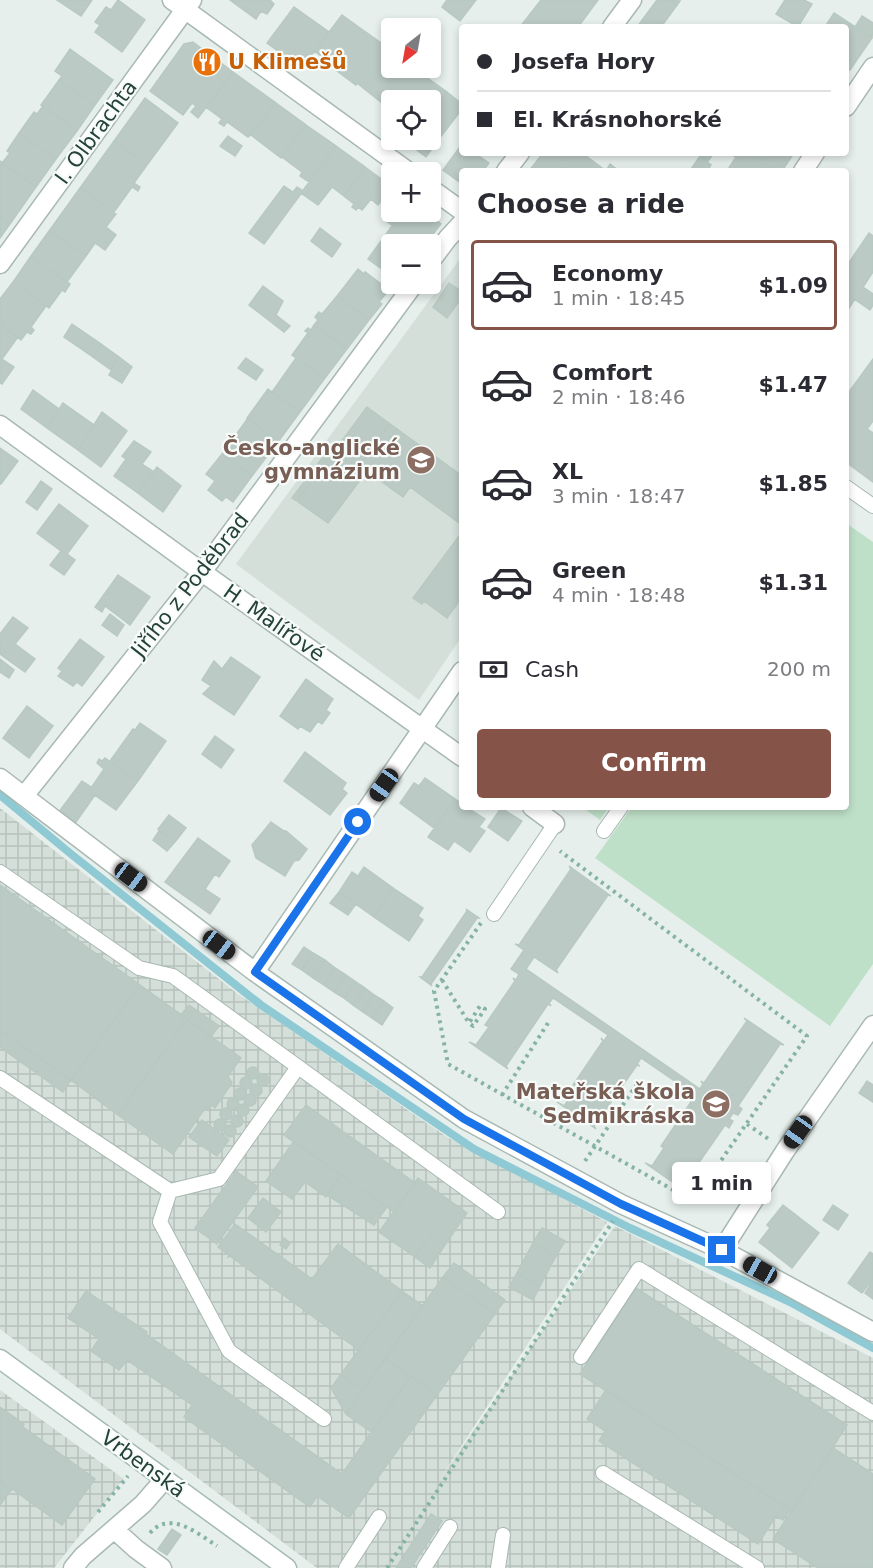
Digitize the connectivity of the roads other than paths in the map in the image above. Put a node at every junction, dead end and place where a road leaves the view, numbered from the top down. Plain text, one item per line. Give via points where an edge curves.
1 (632, 0) edge
2 (183, 3) edge
3 (614, 24) edge
4 (873, 67) edge
5 (849, 103) edge
6 (518, 156) edge
7 (396, 162) edge
8 (508, 168) edge
9 (441, 197) edge
10 (459, 209) edge
11 (459, 226) edge
12 (441, 247) edge
13 (0, 264) edge
14 (407, 294) edge
15 (0, 425) edge
16 (849, 489) edge
17 (873, 506) edge
18 (202, 572) junction
19 (459, 675) edge
20 (423, 728) junction
21 (459, 755) edge
22 (0, 778) edge
23 (24, 796) junction
24 (536, 810) edge
25 (619, 810) edge
26 (555, 824) joint
27 (604, 831) dead end
28 (0, 872) edge
29 (488, 917) road end
30 (255, 972) junction
31 (873, 1024) edge
32 (297, 1067) junction
33 (0, 1078) edge
34 (170, 1191) junction
35 (498, 1212) dead end
36 (722, 1250) junction
37 (873, 1332) edge
38 (581, 1357) dead end
39 (0, 1359) edge
40 (873, 1413) edge
41 (324, 1419) dead end
42 (603, 1473) dead end
43 (164, 1480) junction
44 (379, 1517) dead end
45 (450, 1527) dead end
46 (115, 1530) junction
47 (503, 1535) dead end
48 (73, 1568) edge
49 (162, 1568) edge
50 (287, 1568) edge
51 (346, 1568) edge
52 (424, 1568) edge
53 (498, 1568) edge
54 (757, 1568) edge

1 - 3 street
2 - 7 street
2 - 13 street, I. Olbrachta
4 - 5 street
6 - 8 street
9 - 10 street
11 - 12 street
14 - 18 street, Jiřího z Poděbrad
15 - 18 street, H. Malířové
16 - 17 lane
18 - 20 street, H. Malířové
18 - 23 street, Jiřího z Poděbrad
19 - 20 street
20 - 21 street, H. Malířové
20 - 30 street
22 - 23 street
23 - 30 street
24 - 26 street
25 - 27 lane
26 - 29 lane
28 - 32 lane via 139,968 172,976
30 - 36 street via 464,1119 621,1204
31 - 36 street via 785,1150
32 - 34 lane via 219,1179
32 - 35 lane
33 - 34 lane
34 - 41 lane via 160,1222 228,1351
36 - 37 street
38 - 40 lane via 639,1269
39 - 43 street, Vrbenská
42 - 54 lane
43 - 46 street
43 - 50 street, Vrbenská
44 - 51 lane
45 - 52 lane
46 - 48 street
46 - 49 street
47 - 53 lane

